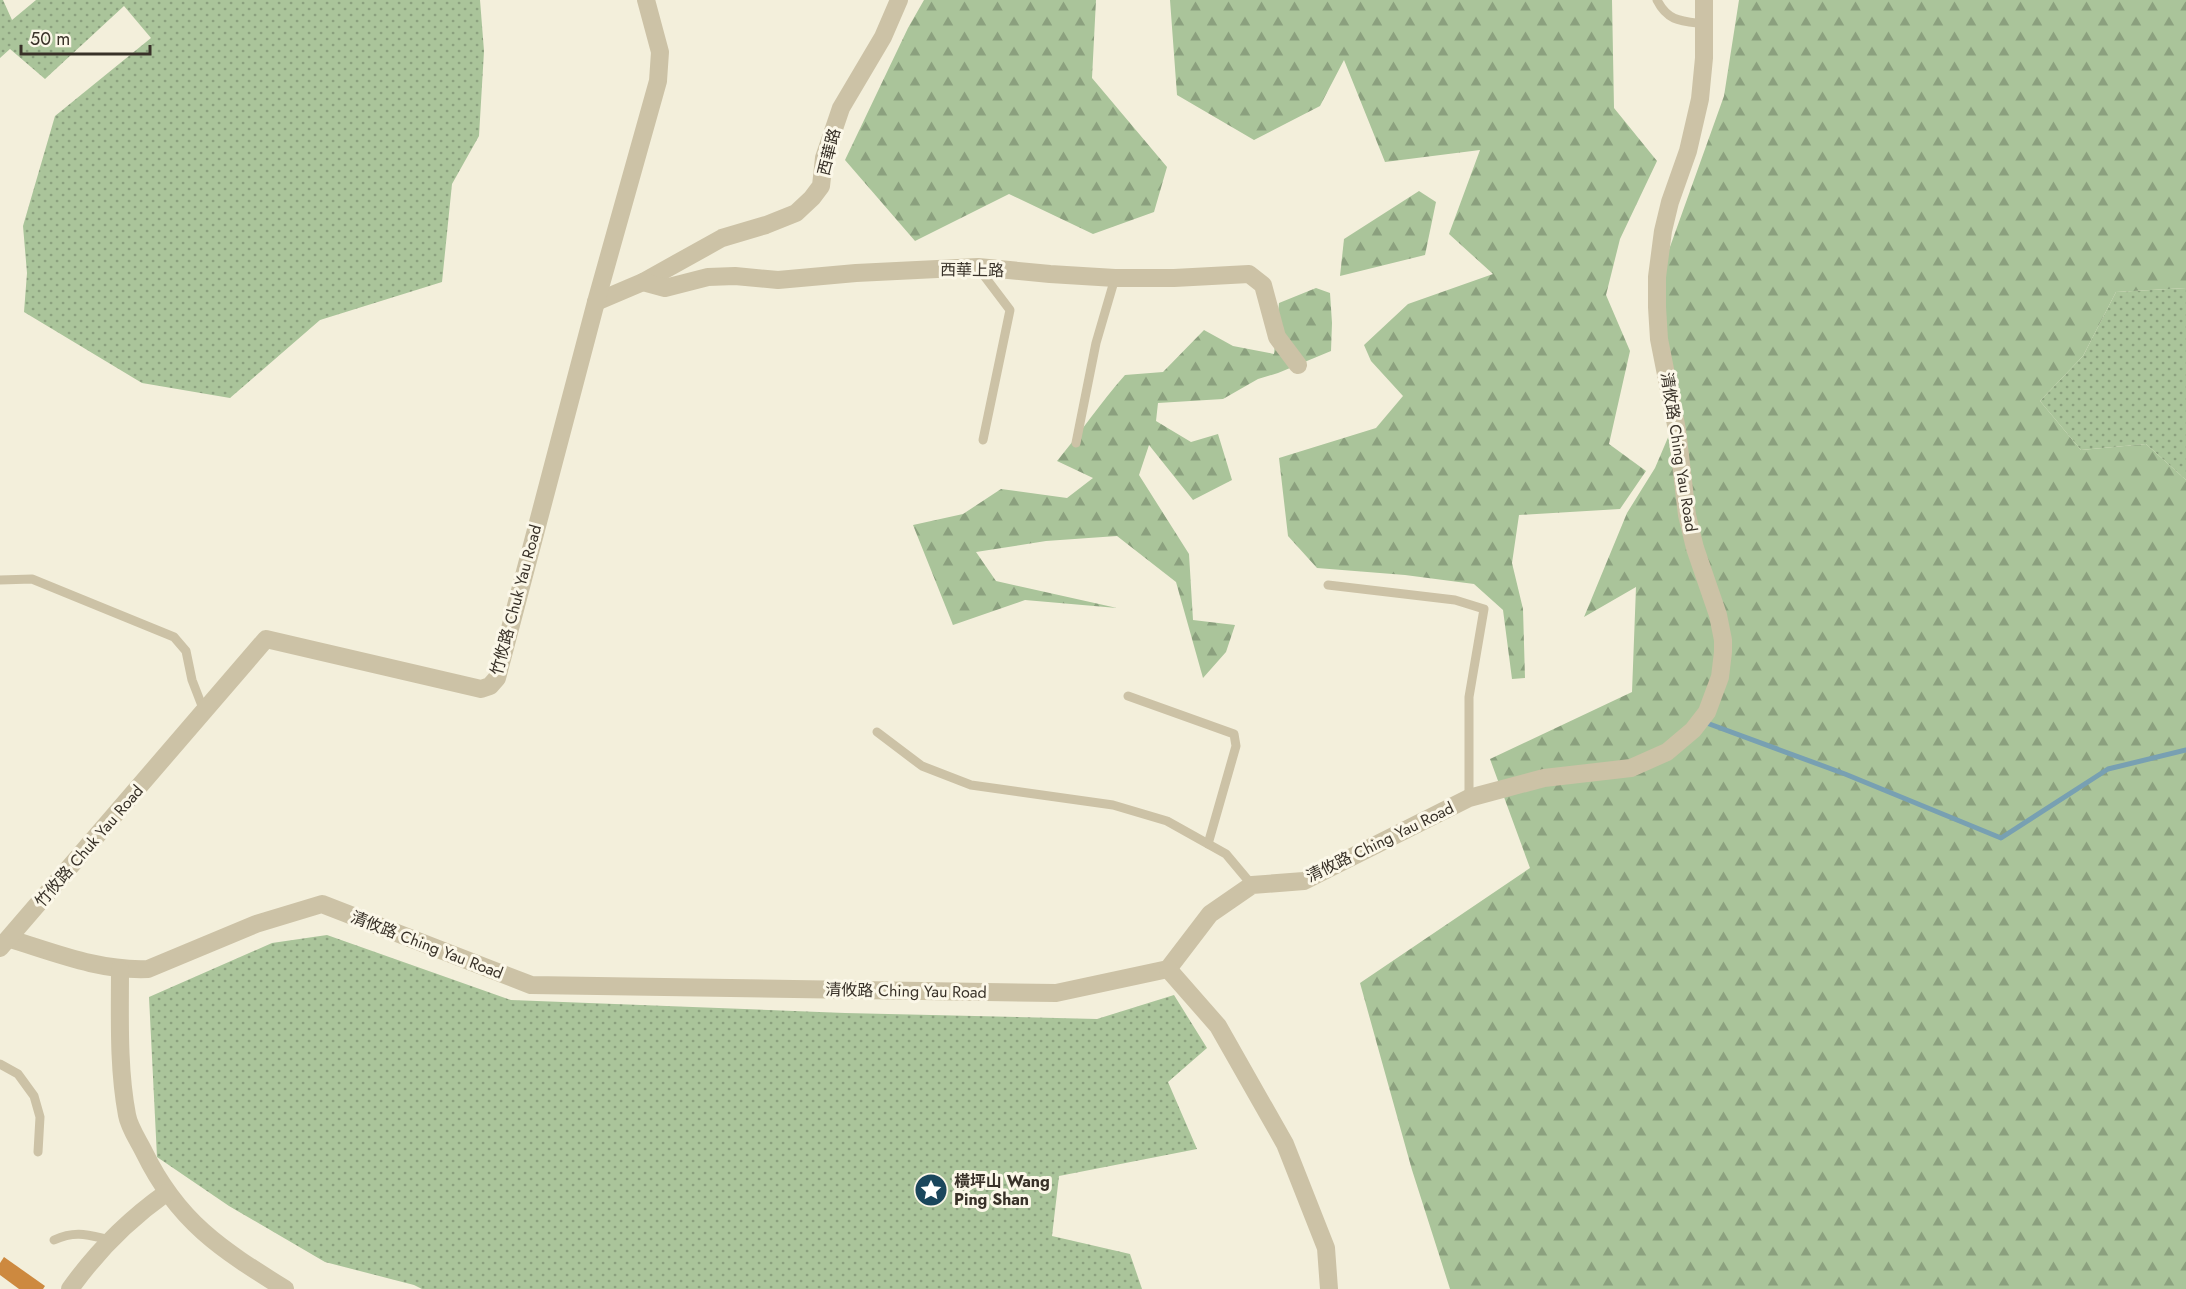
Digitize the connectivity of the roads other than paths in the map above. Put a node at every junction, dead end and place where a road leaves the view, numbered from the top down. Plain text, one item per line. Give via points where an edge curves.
1 (646, 0) edge
2 (899, 0) edge
3 (1657, 0) edge
4 (1704, 0) edge
5 (1705, 24) junction
6 (978, 267) junction
7 (1115, 278) junction
8 (643, 282) junction
9 (596, 302) junction
10 (1298, 365) dead end
11 (983, 440) dead end
12 (1076, 443) dead end
13 (0, 580) edge
14 (1328, 585) dead end
15 (1128, 696) dead end
16 (204, 711) junction
17 (877, 732) dead end
18 (1469, 798) junction
19 (1208, 843) junction
20 (1252, 885) junction
21 (5, 943) edge
22 (120, 969) junction
23 (1168, 969) junction
24 (0, 1064) edge
25 (38, 1152) dead end
26 (166, 1193) junction
27 (54, 1240) dead end
28 (110, 1240) junction
29 (70, 1289) edge
30 (285, 1289) edge
31 (1329, 1289) edge

1 - 9 street, 竹攸路 Chuk Yau Road via 660,52 658,81
2 - 8 street, 西華路 via 883,37 841,108 824,158 820,186 812,198 796,213 722,238
3 - 5 lane via 1674,19
4 - 5 street, 清攸路 Ching Yau Road
5 - 18 street, 清攸路 Ching Yau Road via 1696,118 1663,231 1656,292 1659,339 1677,430 1687,515 1723,640 1716,690 1707,712 1693,730 1677,746 1656,758 1622,770 1544,778
6 - 7 street, 西華上路
6 - 8 street, 西華上路 via 778,280 708,277 665,288
6 - 11 lane via 1010,310
7 - 10 street, 西華上路 via 1249,274 1263,285 1277,337
7 - 12 lane via 1096,343
8 - 9 street
9 - 16 street, 竹攸路 Chuk Yau Road via 497,678 490,686 481,689 266,639
13 - 16 lane via 32,579 174,637 186,651
14 - 18 lane via 1455,600 1484,609 1469,698
15 - 19 lane via 1234,734 1236,746
16 - 21 street, 竹攸路 Chuk Yau Road
17 - 19 lane via 922,766 971,785 1113,805 1167,821
18 - 20 street, 清攸路 Ching Yau Road via 1304,881
19 - 20 lane via 1226,854
20 - 23 street via 1210,914
21 - 22 street, 清攸路 Ching Yau Road
22 - 23 street, 清攸路 Ching Yau Road via 148,969 256,924 322,904 531,985 1056,993
22 - 26 street via 127,1117
23 - 31 street via 1218,1026 1285,1144 1326,1248
24 - 25 lane via 18,1074 34,1096 40,1117
26 - 28 street
26 - 30 street via 220,1247
27 - 28 lane via 80,1233
28 - 29 street

